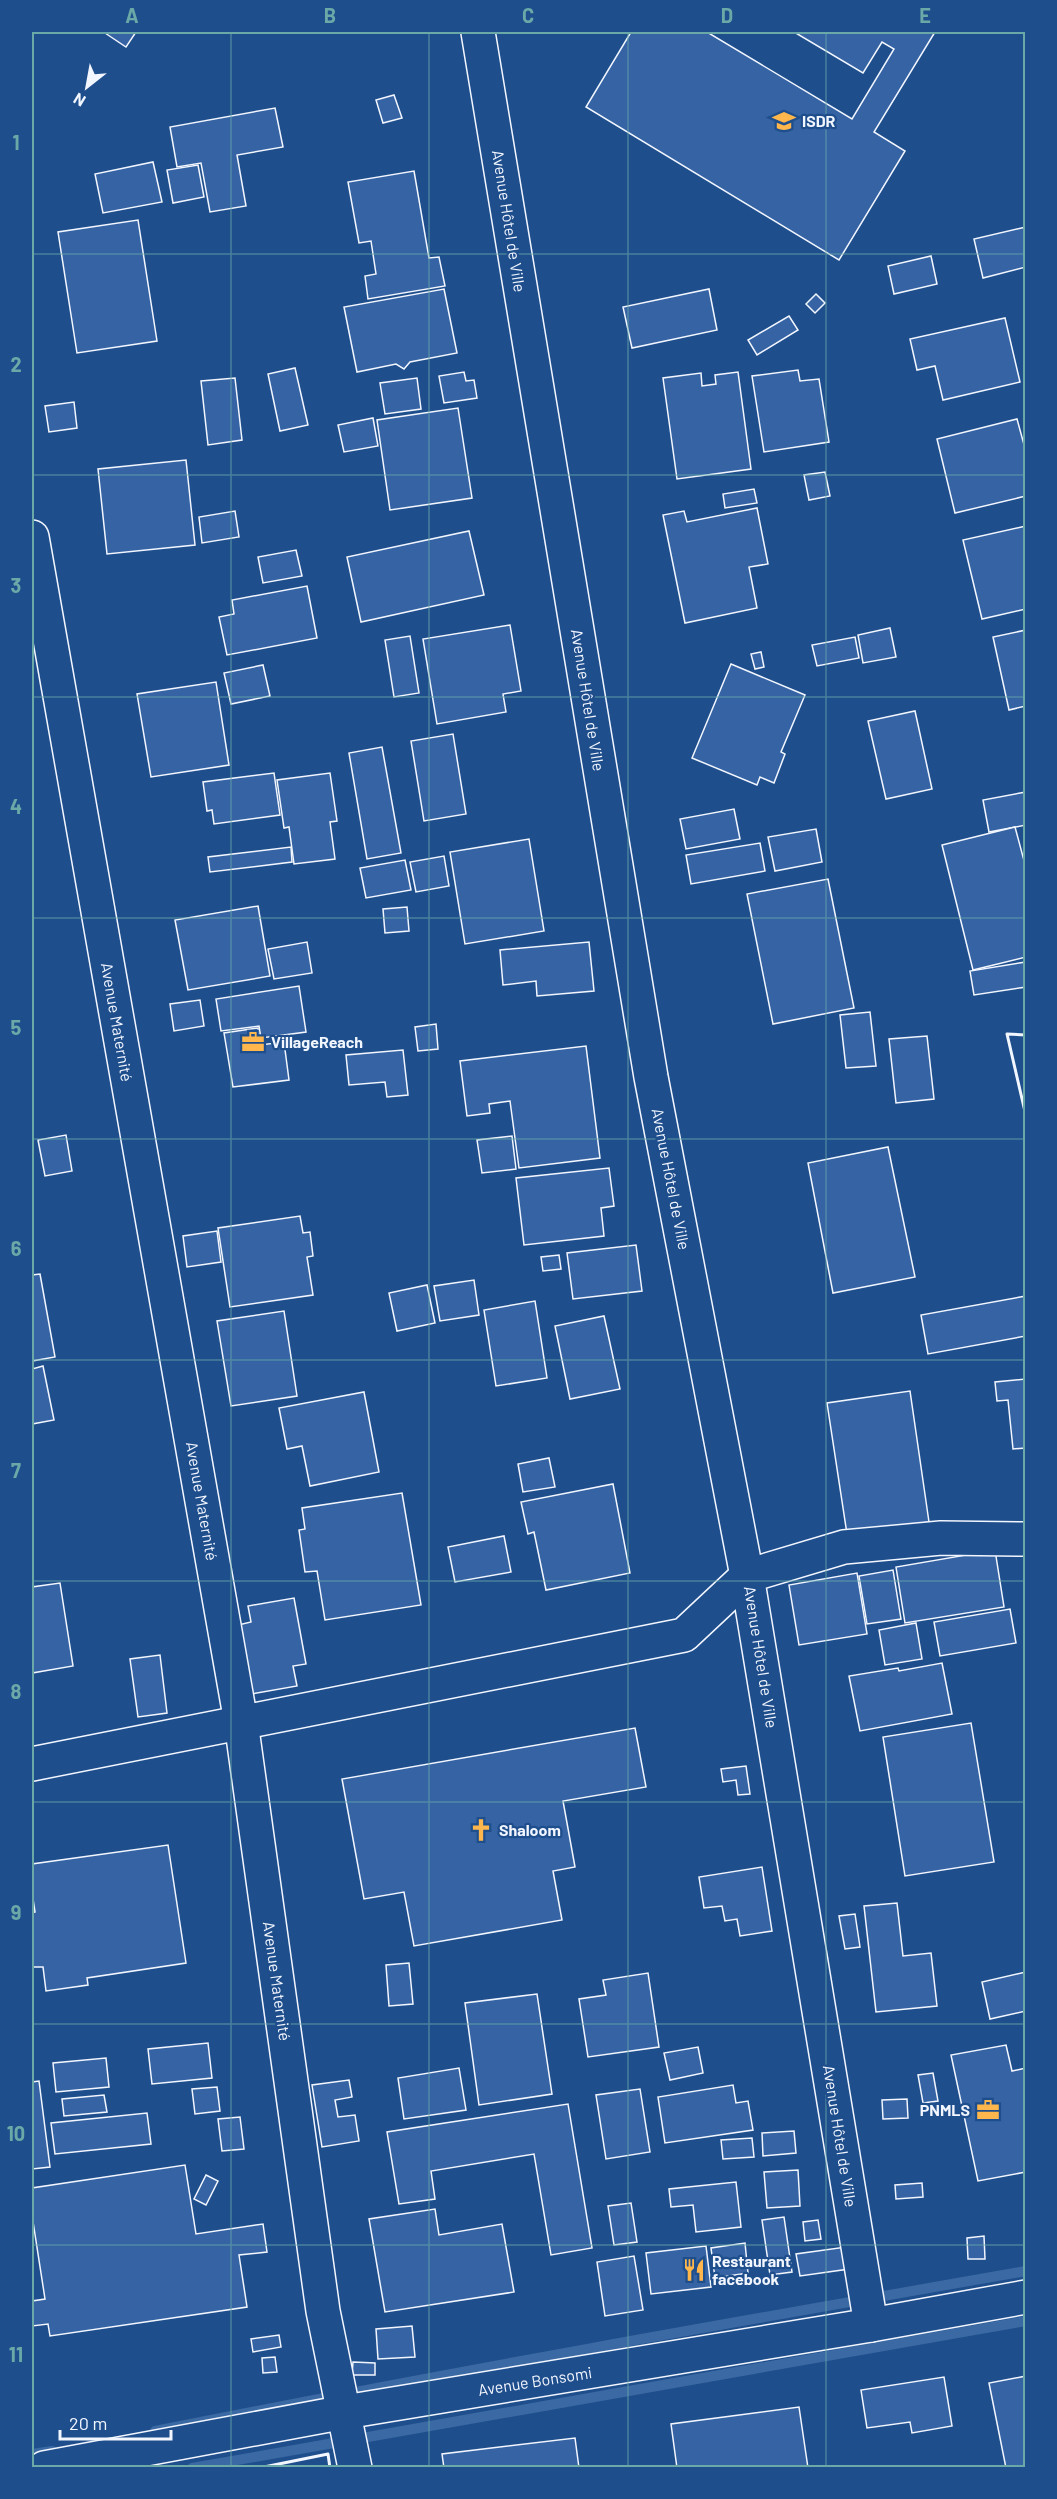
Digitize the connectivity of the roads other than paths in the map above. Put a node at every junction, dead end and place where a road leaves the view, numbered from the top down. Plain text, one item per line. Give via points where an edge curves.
1 (478, 32) edge
2 (32, 537) edge
3 (1026, 1539) edge
4 (747, 1576) junction
5 (242, 1722) junction
6 (32, 1764) edge
7 (1026, 2297) edge
8 (871, 2325) junction
9 (345, 2412) junction
10 (44, 2468) edge
11 (355, 2468) edge

1 - 4 street, Avenue Hôtel de Ville via 651,1077
2 - 5 street, Avenue Maternité
3 - 4 street via 941,1538 844,1547
4 - 5 street via 684,1635
4 - 8 street, Avenue Hôtel de Ville
5 - 6 street
5 - 9 street, Avenue Maternité via 323,2311
7 - 8 street, Avenue Bonsomi
8 - 9 street, Avenue Bonsomi
9 - 10 street, Avenue Bonsomi
9 - 11 street, Avenue Maternité

